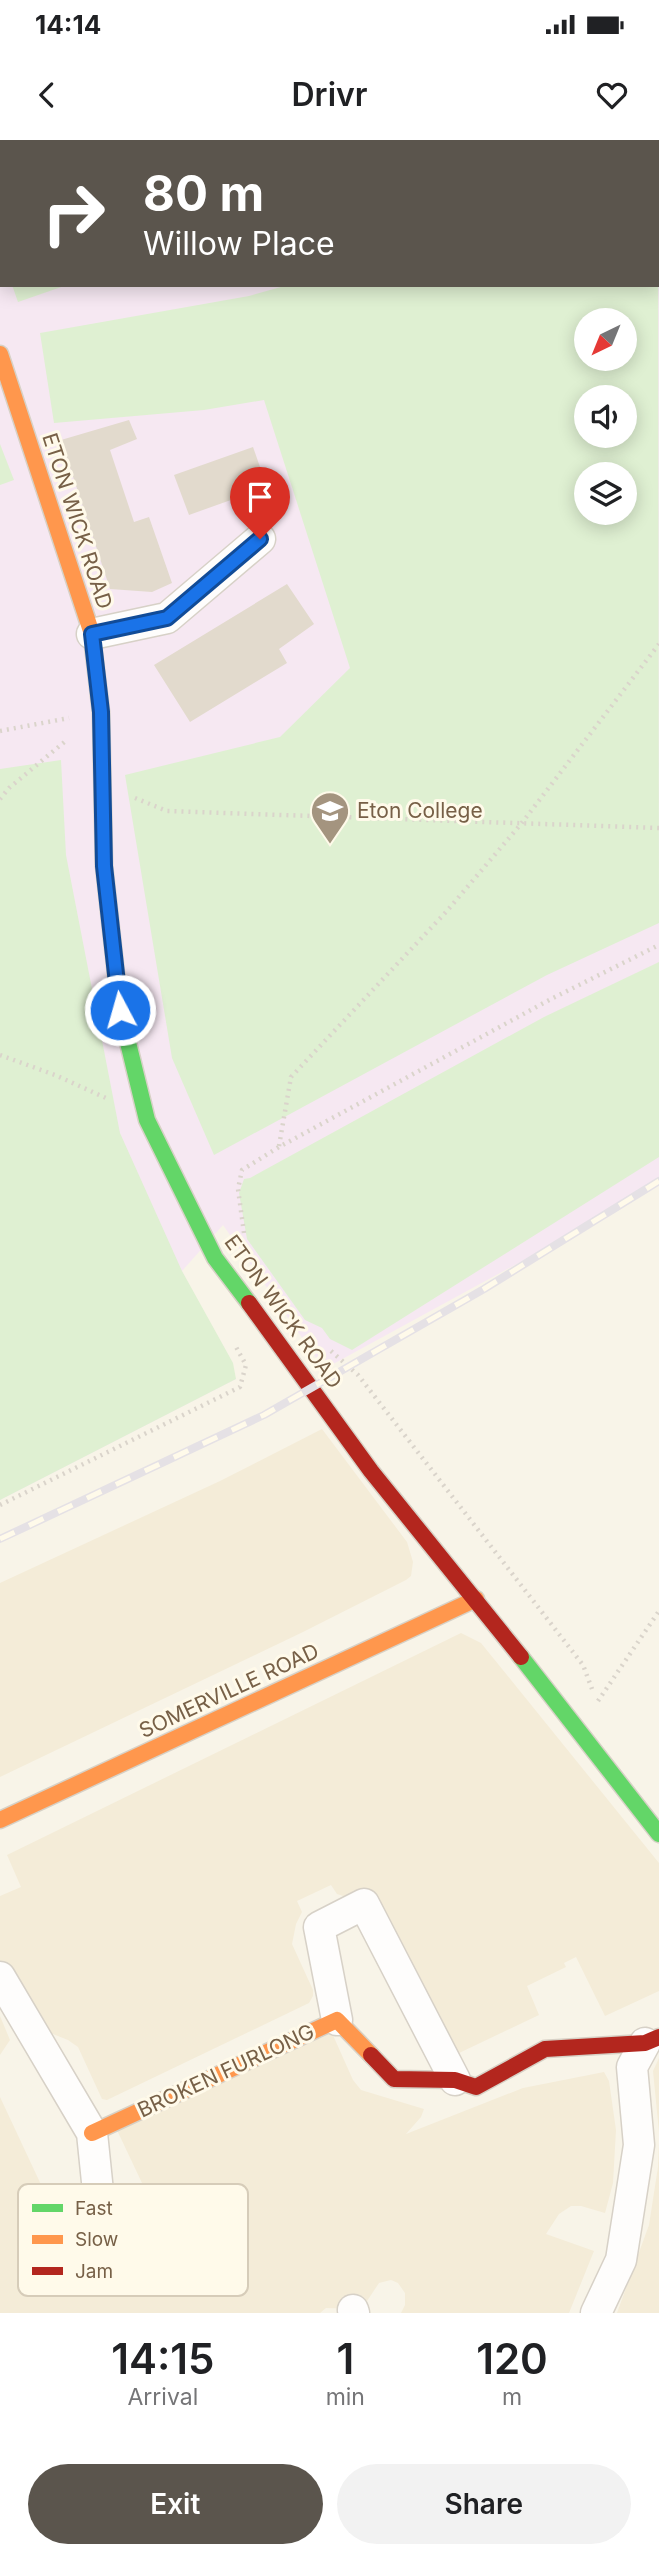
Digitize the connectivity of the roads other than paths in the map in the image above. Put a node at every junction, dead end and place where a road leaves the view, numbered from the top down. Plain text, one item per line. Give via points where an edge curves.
1 (0, 354) edge
2 (260, 539) dead end
3 (92, 634) junction
4 (476, 1599) junction
5 (0, 1820) edge
6 (659, 1834) edge
7 (0, 1977) edge
8 (337, 2020) junction
9 (652, 2040) edge
10 (455, 2080) junction
11 (92, 2133) junction
12 (97, 2184) edge
13 (596, 2313) edge

1 - 3 main road, ETON WICK ROAD
2 - 3 street via 167,618
3 - 4 main road, ETON WICK ROAD via 101,712 104,866 120,1010 146,1120 215,1258 371,1471
4 - 5 main road, SOMERVILLE ROAD
4 - 6 main road, ETON WICK ROAD
7 - 11 street
8 - 10 main road, BROKEN FURLONG via 394,2079
8 - 10 street via 319,1927 364,1903
8 - 11 main road, BROKEN FURLONG
9 - 10 main road, BROKEN FURLONG via 545,2049 476,2088
9 - 13 street via 632,2067 639,2145 621,2260
11 - 12 street

